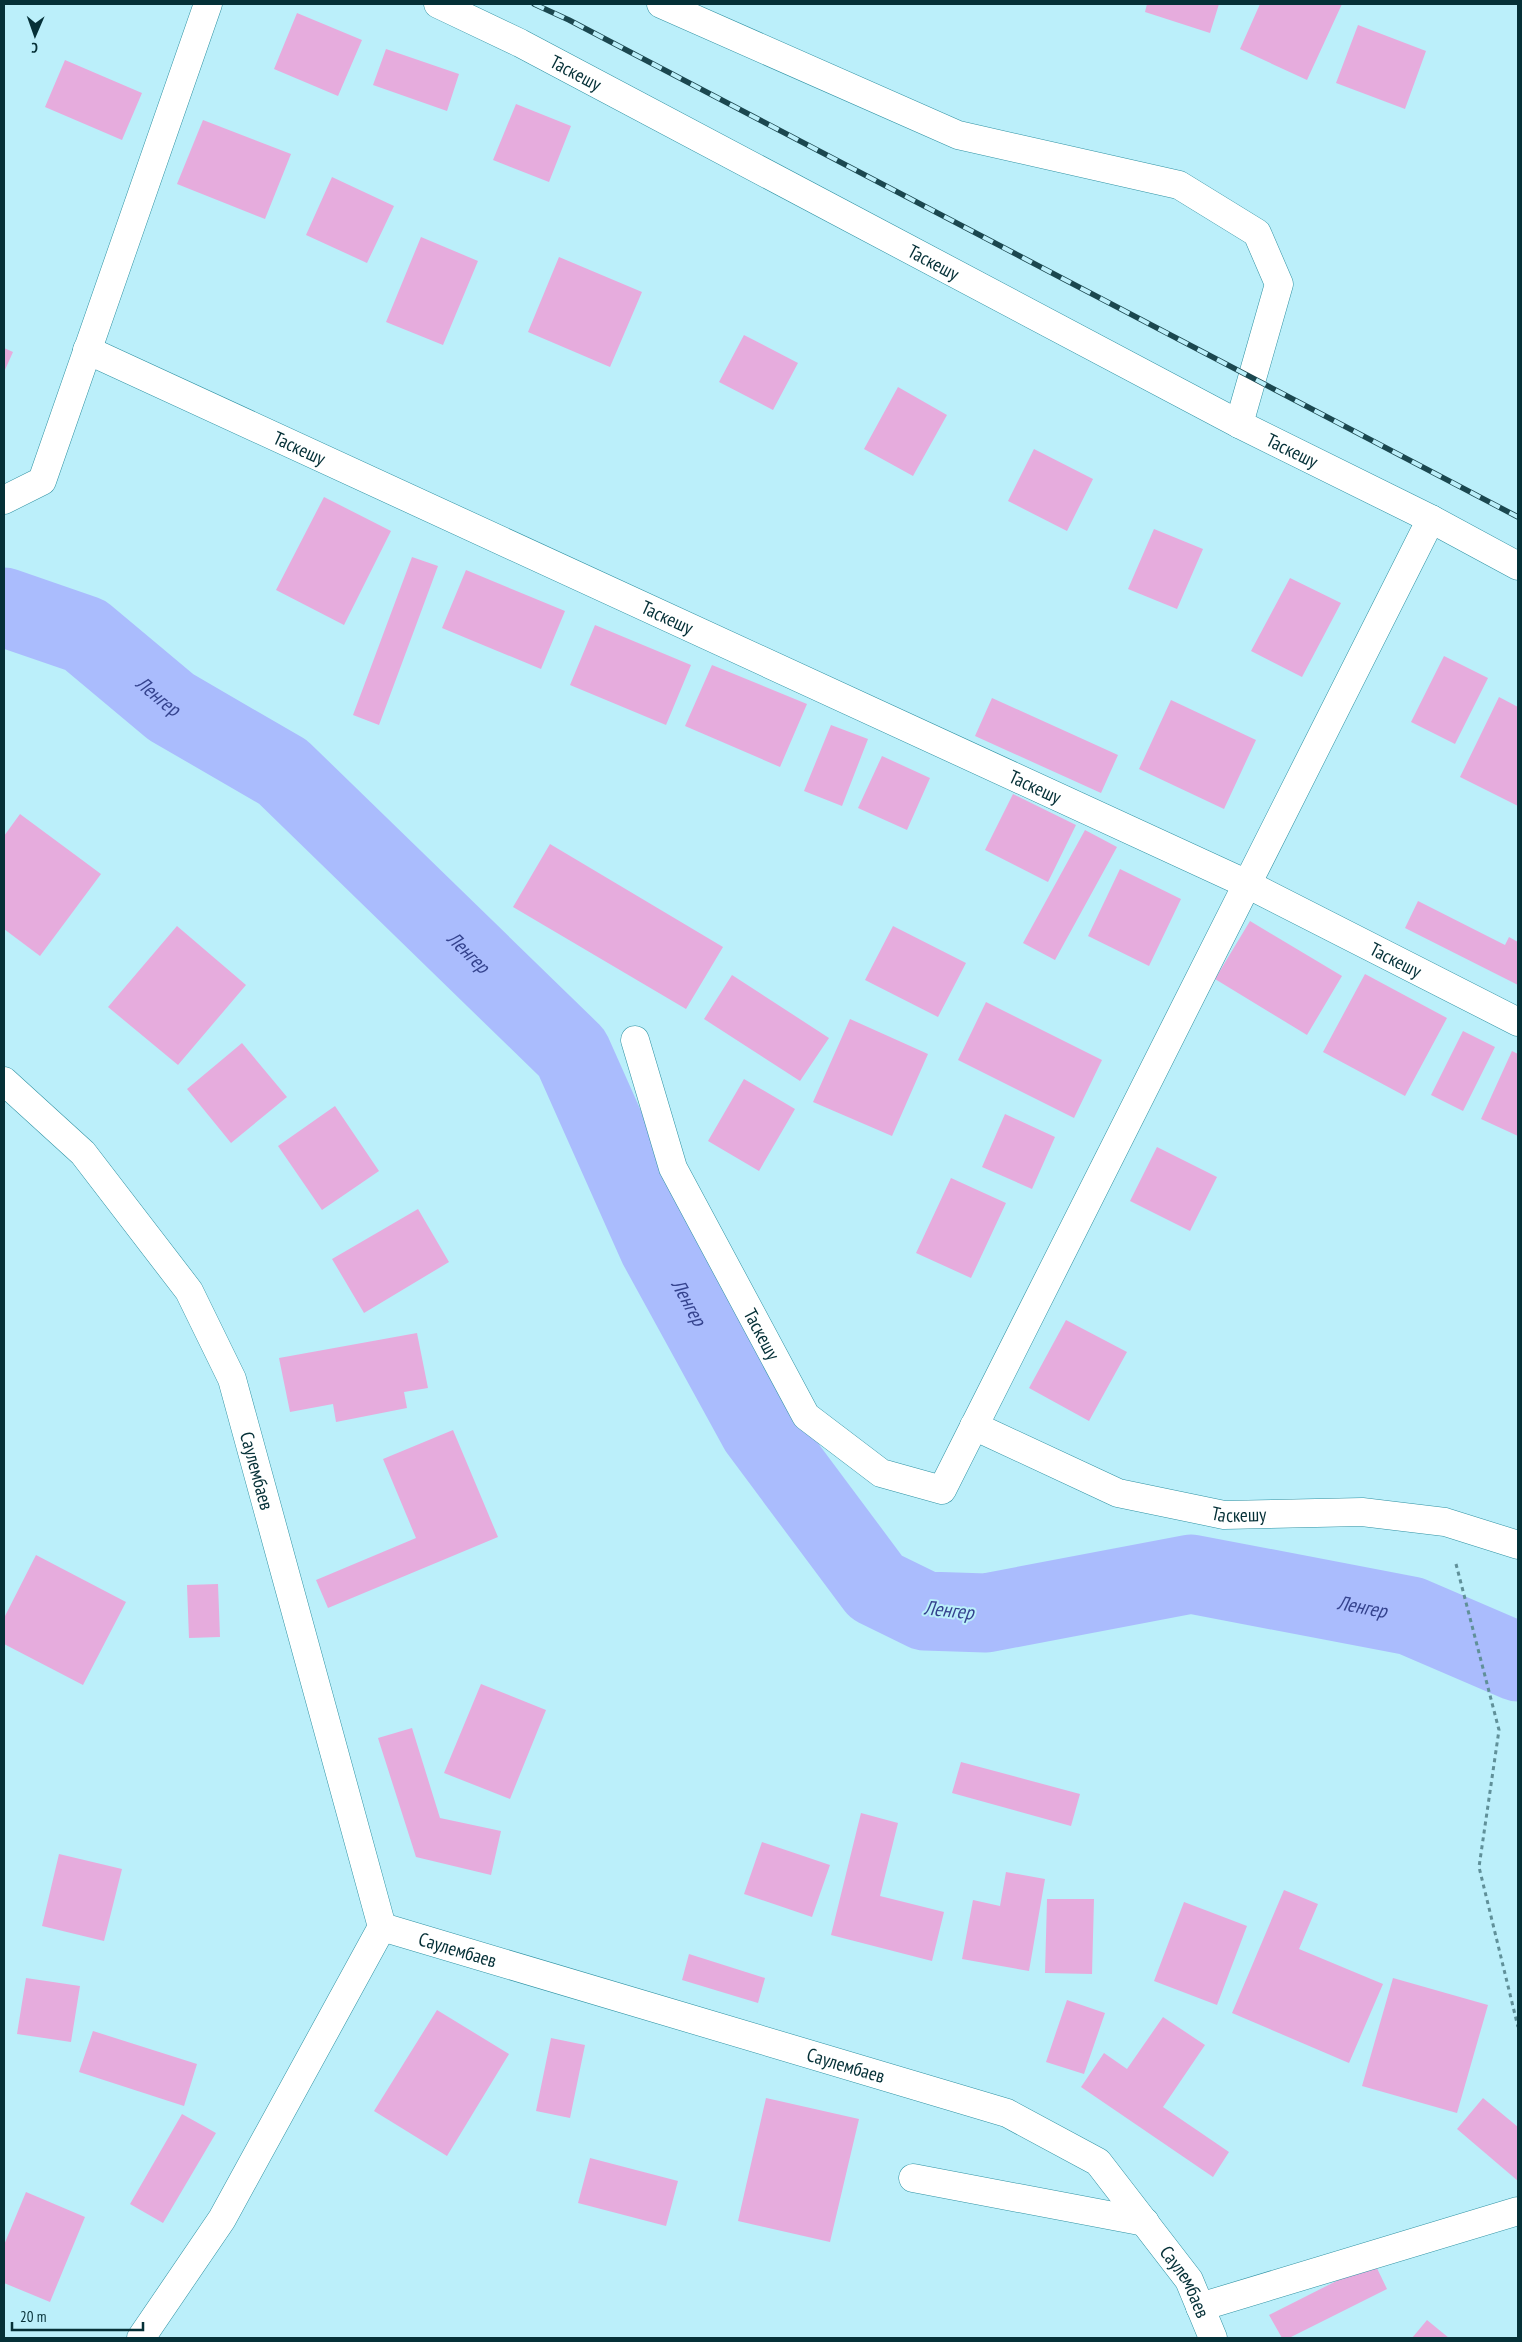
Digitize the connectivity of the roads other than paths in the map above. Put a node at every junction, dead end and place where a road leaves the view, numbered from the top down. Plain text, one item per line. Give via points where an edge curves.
1 (208, 4) edge
2 (438, 4) edge
3 (661, 4) edge
4 (88, 350) junction
5 (1239, 424) junction
6 (4, 500) edge
7 (1431, 519) junction
8 (1518, 566) edge
9 (1247, 884) junction
10 (1518, 1022) edge
11 (635, 1040) dead end
12 (4, 1082) edge
13 (974, 1426) junction
14 (1518, 1545) edge
15 (382, 1927) junction
16 (913, 2178) dead end
17 (1518, 2211) edge
18 (1145, 2222) junction
19 (1200, 2307) junction
20 (141, 2338) edge
21 (1213, 2338) edge

1 - 4 street
2 - 5 street, Таскешу via 520,44
3 - 5 street via 958,135 1179,185 1257,233 1279,284
4 - 6 street via 42,481
4 - 9 street, Таскешу
5 - 7 street, Таскешу
7 - 8 street, Таскешу
7 - 9 street, Таскешу
9 - 10 street, Таскешу
9 - 13 street, Таскешу
11 - 13 street, Таскешу via 673,1168 806,1416 881,1473 942,1490
12 - 15 street, Саулембаев via 83,1153 190,1290 232,1379
13 - 14 street, Таскешу via 1118,1493 1224,1515 1362,1512 1446,1522
15 - 18 street, Саулембаев via 1008,2113 1098,2162
15 - 20 street via 222,2219
16 - 18 street
17 - 19 street
18 - 19 street, Саулембаев via 1190,2280
19 - 21 street, Саулембаев

